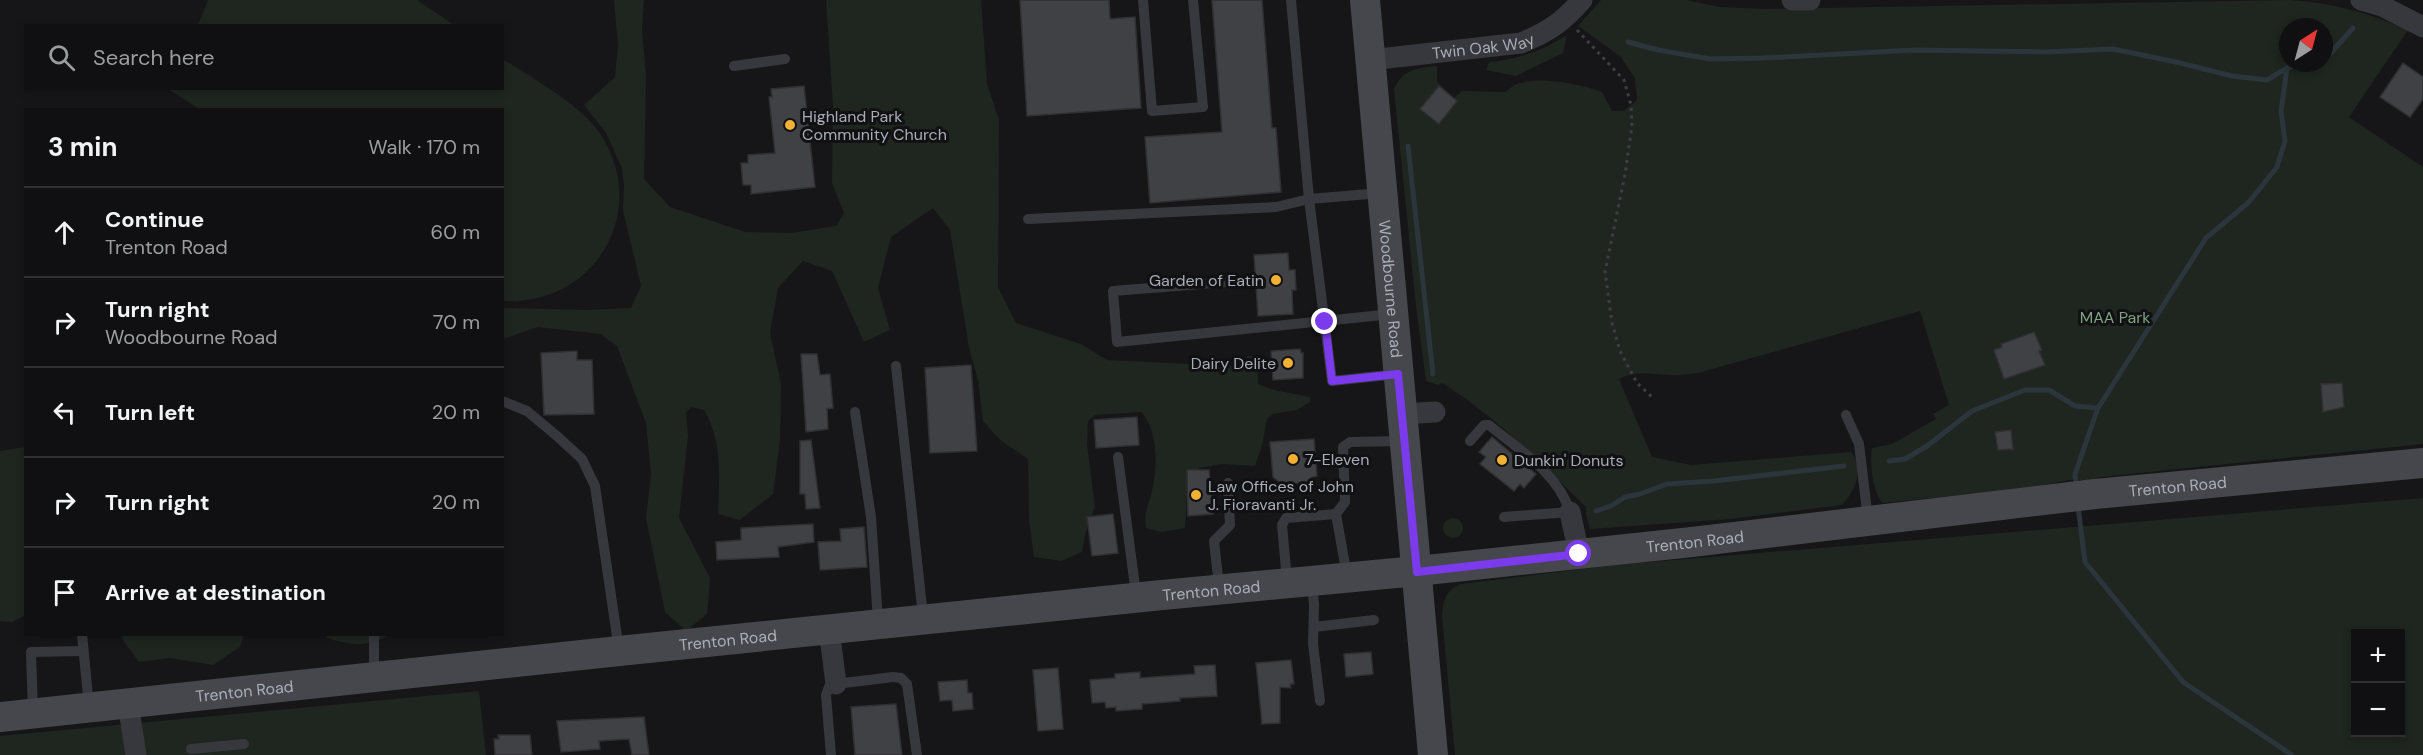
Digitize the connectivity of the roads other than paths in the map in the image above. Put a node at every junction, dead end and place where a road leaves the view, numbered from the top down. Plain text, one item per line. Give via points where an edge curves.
1 (1143, 0) edge
2 (1193, 0) edge
3 (1291, 0) edge
4 (1365, 0) edge
5 (1582, 0) edge
6 (1792, 0) edge
7 (1810, 0) edge
8 (2361, 0) edge
9 (2423, 27) edge
10 (784, 59) dead end
11 (1370, 60) junction
12 (734, 66) dead end
13 (1381, 193) junction
14 (1309, 199) junction
15 (1028, 219) dead end
16 (1227, 282) dead end
17 (1392, 314) junction
18 (1325, 322) junction
19 (896, 366) dead end
20 (1398, 374) junction
21 (504, 402) edge
22 (855, 412) dead end
23 (1435, 412) dead end
24 (1846, 415) dead end
25 (1404, 428) junction
26 (1470, 441) dead end
27 (1118, 457) dead end
28 (2423, 463) edge
29 (1228, 483) dead end
30 (1570, 512) junction
31 (1336, 514) junction
32 (1504, 517) dead end
33 (1868, 521) junction
34 (1579, 554) junction
35 (1417, 572) junction
36 (1347, 578) junction
37 (1299, 582) junction
38 (1219, 590) junction
39 (1136, 598) junction
40 (923, 620) junction
41 (1374, 620) dead end
42 (879, 624) junction
43 (1314, 627) junction
44 (830, 629) junction
45 (82, 636) edge
46 (374, 636) edge
47 (82, 651) junction
48 (619, 651) junction
49 (374, 677) junction
50 (837, 684) junction
51 (1320, 701) dead end
52 (128, 703) junction
53 (89, 707) junction
54 (33, 713) junction
55 (0, 717) edge
56 (244, 744) dead end
57 (191, 749) dead end
58 (136, 755) edge
59 (831, 755) edge
60 (917, 755) edge
61 (1433, 755) edge

1 - 2 lane via 1152,111 1203,107
3 - 14 lane
4 - 11 main road, Woodbourne Road
5 - 11 street, Twin Oak Way via 1565,19 1521,43
6 - 7 street
8 - 9 street
10 - 12 lane
11 - 13 main road, Woodbourne Road
13 - 14 lane
13 - 17 main road, Woodbourne Road
14 - 15 lane via 1276,207
14 - 18 lane
16 - 18 lane via 1113,291 1117,342
17 - 18 lane
17 - 20 main road, Woodbourne Road
18 - 20 lane via 1332,381
19 - 40 lane
20 - 25 main road, Woodbourne Road
21 - 48 lane via 527,411 557,436 582,459 596,486
22 - 42 lane via 871,517
23 - 25 street
24 - 33 lane via 1859,444
25 - 31 lane via 1343,447 1345,502
25 - 35 main road, Woodbourne Road
26 - 30 lane via 1484,425 1489,425 1556,483
27 - 39 lane
28 - 33 main road, Trenton Road via 2095,494
29 - 38 lane via 1230,525 1214,542
30 - 32 lane
30 - 34 street
31 - 36 lane
31 - 37 lane via 1286,518 1282,525
33 - 34 main road, Trenton Road
34 - 35 main road, Trenton Road
35 - 36 main road, Trenton Road
35 - 61 main road, Woodbourne Road
36 - 37 main road, Trenton Road
37 - 38 main road, Trenton Road
37 - 43 lane
38 - 39 main road, Trenton Road
39 - 40 main road, Trenton Road
40 - 42 main road, Trenton Road
41 - 43 lane
42 - 44 main road, Trenton Road
43 - 51 lane
44 - 48 main road, Trenton Road
44 - 50 street
45 - 47 lane
46 - 49 lane
47 - 53 lane
47 - 54 lane via 31,652
48 - 49 main road, Trenton Road
49 - 52 main road, Trenton Road
50 - 59 lane via 829,687 826,695
50 - 60 lane via 893,677 905,680
52 - 53 main road, Trenton Road
52 - 58 street
53 - 54 main road, Trenton Road
54 - 55 main road, Trenton Road
56 - 57 lane

